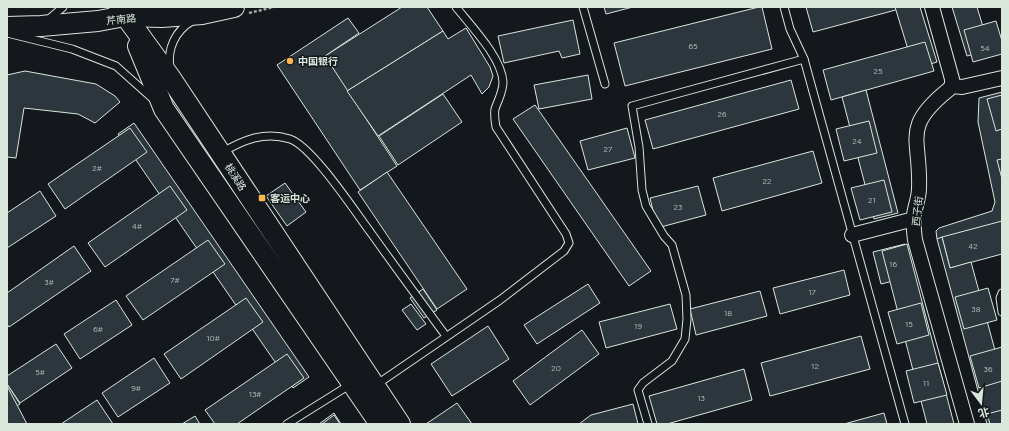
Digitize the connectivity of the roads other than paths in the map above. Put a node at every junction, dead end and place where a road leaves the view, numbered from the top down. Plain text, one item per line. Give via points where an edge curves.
1 (63, 7) edge
2 (150, 7) edge
3 (234, 7) edge
4 (456, 7) edge
5 (583, 7) edge
6 (784, 7) edge
7 (932, 7) edge
8 (122, 10) edge
9 (202, 14) junction
10 (7, 26) edge
11 (41, 26) junction
12 (7, 33) edge
13 (804, 59) junction
14 (1002, 78) edge
15 (172, 80) junction
16 (605, 84) dead end
17 (952, 86) junction
18 (164, 109) junction
19 (220, 154) junction
20 (914, 219) junction
21 (852, 235) junction
22 (1002, 293) edge
23 (1002, 312) edge
24 (446, 336) junction
25 (363, 385) junction
26 (296, 422) edge
27 (287, 424) edge
28 (380, 424) edge
29 (400, 424) edge
30 (648, 424) edge
31 (905, 424) edge
32 (967, 424) edge

1 - 11 lane
2 - 8 street
3 - 9 street, 芹南路
4 - 24 lane via 493,56 501,71 503,82 495,109 496,127 566,234 569,243 564,251 500,300
5 - 16 lane
6 - 13 lane via 790,29
7 - 17 street
8 - 9 street, 芹南路 via 162,17
8 - 11 street, 芹南路 via 98,21
8 - 15 street, 桃溪路
8 - 18 street, 桃溪路
9 - 15 lane via 186,24 170,48
10 - 11 street, 芹南路
12 - 18 lane, 桃溪路 via 72,49 116,66
13 - 21 lane
13 - 30 lane via 632,106 646,206 672,245 686,295 685,339 672,361 643,383 638,390
14 - 17 street via 962,87
15 - 19 street, 桃溪路
17 - 20 street, 西子街 via 926,110 919,123 916,140 919,190
18 - 25 street, 桃溪路
19 - 24 lane via 242,141 270,135 291,140 303,148 327,174
19 - 25 street, 桃溪路
20 - 21 street
20 - 32 street, 西子街 via 915,240
21 - 31 lane
22 - 23 lane
24 - 25 lane
25 - 26 lane
25 - 28 street, 桃溪路
25 - 29 street, 桃溪路
26 - 27 lane

